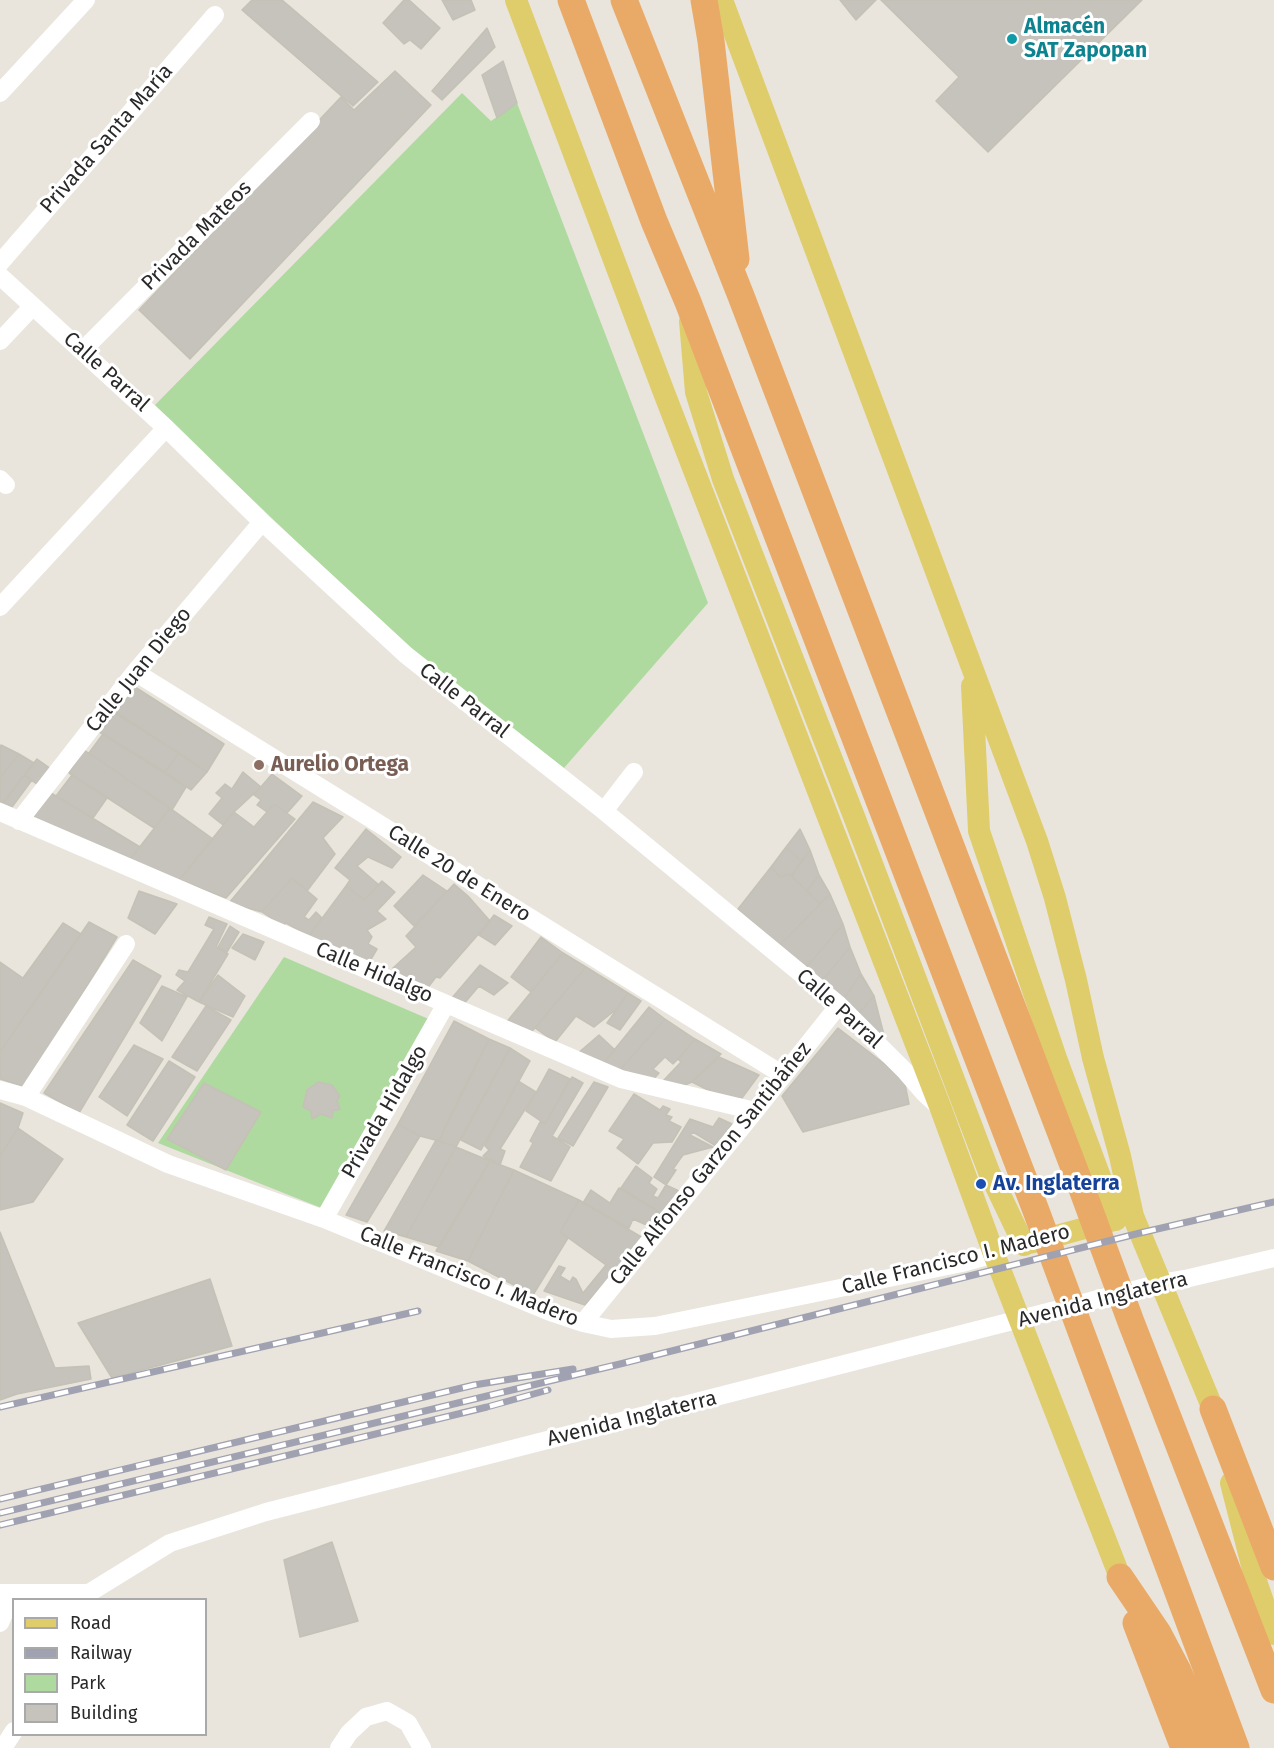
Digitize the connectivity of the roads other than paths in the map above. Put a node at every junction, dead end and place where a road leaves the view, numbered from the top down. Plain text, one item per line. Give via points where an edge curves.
1 (86, 0) edge
2 (516, 0) edge
3 (571, 0) edge
4 (624, 0) edge
5 (704, 0) edge
6 (722, 0) edge
7 (214, 15) dead end
8 (0, 93) edge
9 (311, 121) dead end
10 (0, 263) edge
11 (0, 276) edge
12 (741, 296) junction
13 (688, 302) junction
14 (33, 306) junction
15 (0, 341) edge
16 (82, 351) junction
17 (166, 428) junction
18 (262, 522) junction
19 (0, 607) edge
20 (775, 614) junction
21 (971, 666) junction
22 (135, 672) junction
23 (788, 715) junction
24 (634, 772) dead end
25 (604, 811) junction
26 (0, 812) edge
27 (19, 821) junction
28 (126, 944) dead end
29 (446, 1004) junction
30 (839, 1005) junction
31 (783, 1075) junction
32 (0, 1090) edge
33 (26, 1097) junction
34 (941, 1109) junction
35 (755, 1111) junction
36 (1124, 1218) junction
37 (324, 1219) junction
38 (1024, 1245) junction
39 (994, 1254) junction
40 (1274, 1258) edge
41 (1161, 1283) junction
42 (1020, 1320) junction
43 (583, 1323) junction
44 (1213, 1409) junction
45 (1274, 1567) edge
46 (1120, 1577) junction
47 (7, 1593) edge
48 (88, 1596) edge
49 (0, 1623) edge
50 (1274, 1634) edge
51 (1274, 1690) edge
52 (12, 1734) edge
53 (3, 1748) edge
54 (339, 1748) edge
55 (422, 1748) edge
56 (1184, 1748) edge
57 (1211, 1748) edge
58 (1236, 1748) edge

1 - 8 street
2 - 23 main road
3 - 13 highway
4 - 12 highway
5 - 12 highway
6 - 21 main road
7 - 10 street, Privada Santa María
9 - 16 street, Privada Mateos
11 - 14 street, Calle Parral
12 - 51 highway
13 - 20 main road via 696,392 723,478
13 - 58 highway via 1035,1208
14 - 15 street
14 - 16 street, Calle Parral
16 - 17 street, Calle Parral
17 - 18 street, Calle Parral
17 - 19 street
18 - 22 street, Calle Juan Diego
18 - 25 street, Calle Parral via 406,655
20 - 23 main road
20 - 38 main road via 989,1172
21 - 36 main road via 1055,898 1120,1156
21 - 36 main road via 979,831 1056,1058
22 - 27 street, Calle Juan Diego
22 - 31 street, Calle 20 de Enero
23 - 34 main road
24 - 25 street
25 - 30 street, Calle Parral
26 - 27 street, Calle Hidalgo
27 - 29 street, Calle Hidalgo
28 - 33 street
29 - 35 street, Calle Hidalgo via 621,1079
29 - 37 street, Privada Hidalgo
30 - 31 street, Calle Alfonso Garzon Santibáñez
30 - 34 street, Calle Parral
31 - 35 street, Calle Alfonso Garzon Santibáñez
32 - 33 street, Calle Francisco I. Madero
33 - 37 street, Calle Francisco I. Madero via 168,1164
34 - 39 main road
35 - 43 street, Calle Alfonso Garzon Santibáñez
36 - 38 main road, Calle Francisco I. Madero
36 - 41 main road
37 - 43 street, Calle Francisco I. Madero
38 - 39 main road, Calle Francisco I. Madero
39 - 42 main road
39 - 43 street, Calle Francisco I. Madero via 655,1326 611,1329
40 - 41 street, Avenida Inglaterra
41 - 42 street, Avenida Inglaterra
41 - 44 main road
42 - 46 main road
42 - 48 street, Avenida Inglaterra via 266,1512 170,1543
44 - 45 highway
44 - 50 main road via 1256,1581
46 - 56 highway
46 - 57 highway via 1158,1633
47 - 48 street, Avenida Inglaterra
47 - 49 street
52 - 53 street
54 - 55 street via 366,1717 387,1711 408,1723

